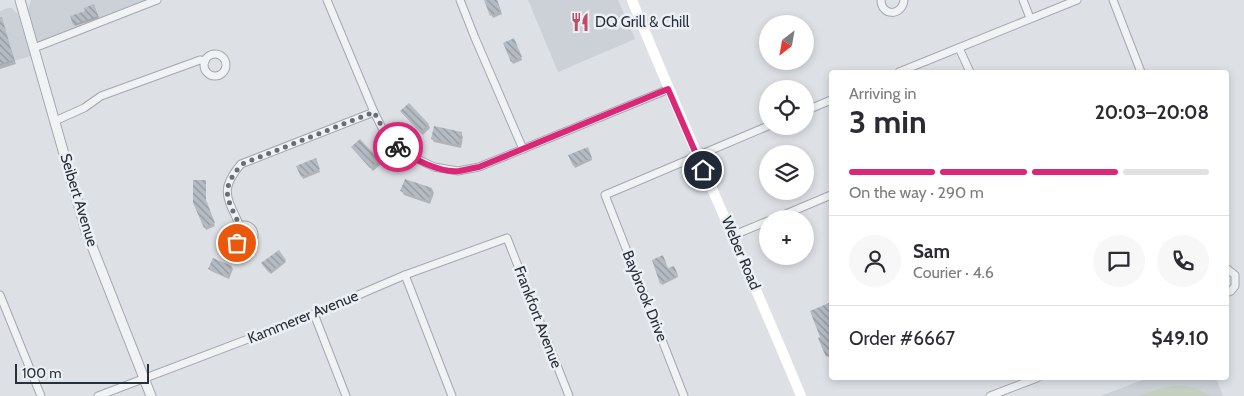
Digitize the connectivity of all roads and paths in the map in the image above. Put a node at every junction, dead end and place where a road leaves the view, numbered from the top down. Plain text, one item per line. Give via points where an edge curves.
1 (20, 0) edge
2 (157, 0) edge
3 (327, 0) edge
4 (460, 0) edge
5 (632, 0) edge
6 (882, 0) edge
7 (904, 0) edge
8 (1022, 0) edge
9 (1077, 0) edge
10 (1113, 0) edge
11 (1030, 18) junction
12 (34, 48) junction
13 (959, 48) junction
14 (205, 61) dead end
15 (904, 70) edge
16 (969, 70) edge
17 (1140, 70) edge
18 (668, 89) junction
19 (829, 101) edge
20 (814, 107) edge
21 (374, 112) junction
22 (54, 121) junction
23 (759, 130) edge
24 (523, 148) junction
25 (696, 155) junction
26 (829, 197) edge
27 (796, 210) edge
28 (759, 225) edge
29 (240, 226) dead end
30 (734, 235) junction
31 (507, 238) joint
32 (1229, 270) edge
33 (405, 275) junction
34 (1229, 291) edge
35 (0, 295) edge
36 (314, 314) junction
37 (144, 379) junction
38 (1020, 381) edge
39 (40, 396) edge
40 (98, 396) edge
41 (151, 396) edge
42 (346, 396) edge
43 (452, 396) edge
44 (569, 396) edge
45 (684, 396) edge
46 (801, 396) edge
47 (990, 396) edge

1 - 12 street, Seibert Avenue
2 - 12 street
3 - 21 street
4 - 24 street
5 - 18 main road, Weber Road
6 - 7 street via 881,5 886,11 893,13 903,7
8 - 11 street
9 - 11 street
10 - 17 street
11 - 13 street
12 - 22 street, Seibert Avenue
13 - 15 street
13 - 16 street
14 - 22 street via 200,60 101,96 84,108
18 - 24 street
18 - 25 main road, Weber Road
19 - 20 street
21 - 24 street via 388,138 405,153 434,167 458,171
21 - 29 street via 242,164 228,184 228,200
22 - 37 street, Seibert Avenue via 86,231
23 - 25 street
25 - 30 main road, Weber Road
25 - 45 street, Baybrook Drive via 605,195
26 - 27 street
28 - 30 street
30 - 46 main road, Weber Road
31 - 33 street, Kammerer Avenue
31 - 44 street, Frankfort Avenue
32 - 34 street via 1235,275 1235,286
33 - 36 street, Kammerer Avenue
33 - 43 street
35 - 39 street
36 - 37 street, Kammerer Avenue
36 - 42 street
37 - 40 street, Kammerer Avenue
37 - 41 street, Seibert Avenue
38 - 47 street

